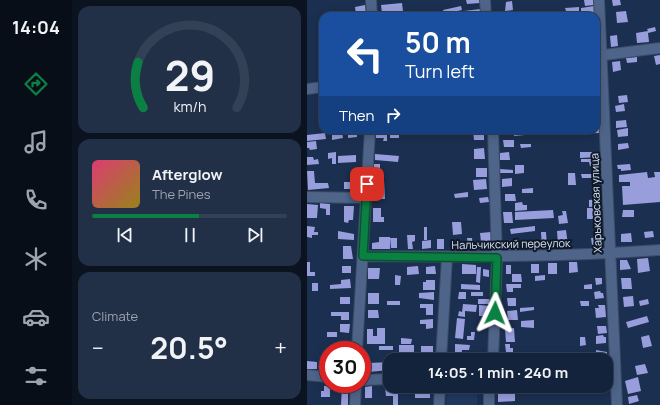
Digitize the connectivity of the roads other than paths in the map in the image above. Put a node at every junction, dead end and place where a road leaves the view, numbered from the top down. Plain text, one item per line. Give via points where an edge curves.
1 (371, 0) edge
2 (485, 0) edge
3 (599, 0) edge
4 (372, 12) edge
5 (486, 12) edge
6 (599, 12) edge
7 (660, 48) edge
8 (600, 56) edge
9 (319, 88) edge
10 (307, 89) edge
11 (370, 134) edge
12 (493, 134) edge
13 (307, 197) edge
14 (366, 198) junction
15 (660, 250) edge
16 (610, 254) junction
17 (363, 256) junction
18 (447, 257) junction
19 (497, 258) junction
20 (358, 341) edge
21 (441, 353) edge
22 (493, 353) edge
23 (307, 375) edge
24 (319, 376) edge
25 (383, 379) edge
26 (371, 380) edge
27 (356, 393) edge
28 (440, 393) edge
29 (489, 393) edge
30 (355, 405) edge
31 (439, 405) edge
32 (489, 405) edge
33 (617, 405) edge

1 - 4 street
2 - 5 street
3 - 6 street, Харьковская улица
7 - 8 street
8 - 16 street, Харьковская улица
9 - 10 street
11 - 14 street
12 - 19 street
13 - 14 street
14 - 17 street
15 - 16 street, Нальчикский переулок
16 - 19 street, Нальчикский переулок
16 - 33 street, Харьковская улица
17 - 18 street, Нальчикский переулок
17 - 20 street
18 - 19 street, Нальчикский переулок
18 - 21 street
19 - 22 street
23 - 24 street
25 - 26 street
27 - 30 street
28 - 31 street
29 - 32 street

